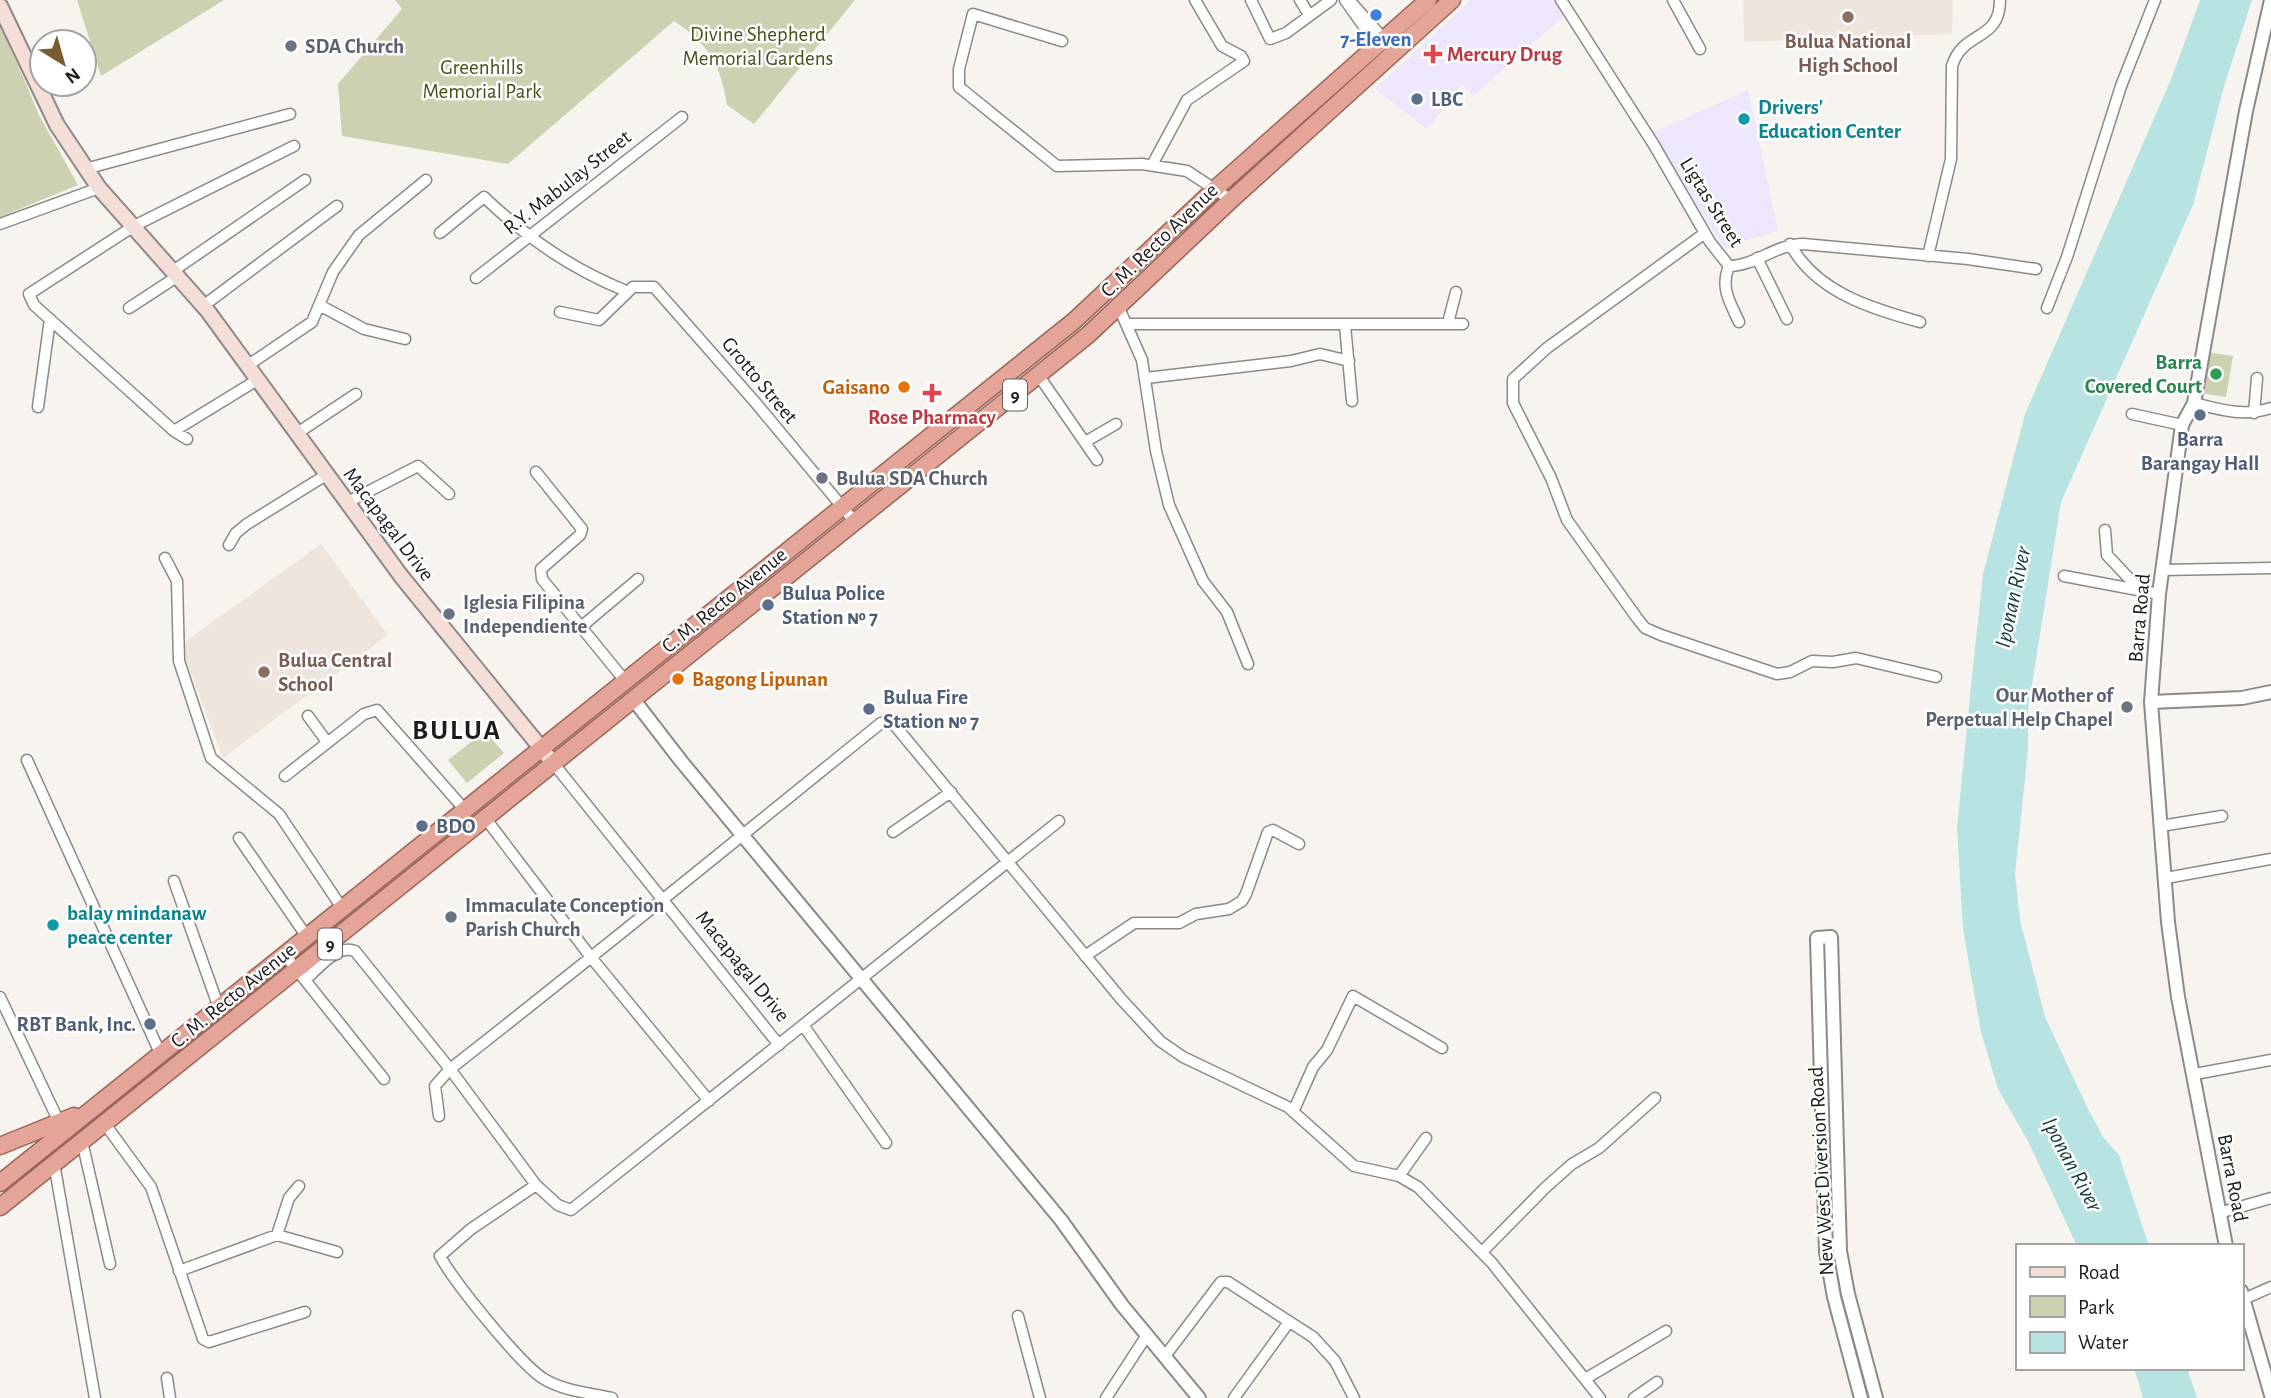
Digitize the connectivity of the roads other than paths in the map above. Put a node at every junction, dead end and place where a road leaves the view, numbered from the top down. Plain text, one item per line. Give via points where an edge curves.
1 (1195, 0) edge
2 (1251, 0) edge
3 (1300, 0) edge
4 (1331, 0) edge
5 (1347, 0) edge
6 (1429, 0) edge
7 (1452, 0) edge
8 (1562, 0) edge
9 (1672, 0) edge
10 (2000, 0) edge
11 (2155, 0) edge
12 (2270, 0) edge
13 (0, 6) edge
14 (1309, 15) junction
15 (1062, 41) dead end
16 (1381, 42) junction
17 (1700, 49) dead end
18 (290, 114) dead end
19 (682, 117) dead end
20 (294, 146) dead end
21 (1152, 165) junction
22 (85, 169) junction
23 (305, 180) dead end
24 (426, 180) dead end
25 (99, 188) junction
26 (1216, 188) junction
27 (1231, 200) junction
28 (337, 206) dead end
29 (0, 224) edge
30 (134, 226) junction
31 (440, 233) dead end
32 (1705, 233) junction
33 (529, 237) junction
34 (1790, 244) junction
35 (1928, 256) junction
36 (1757, 258) junction
37 (1729, 266) junction
38 (2036, 270) dead end
39 (175, 273) junction
40 (476, 278) dead end
41 (626, 291) junction
42 (1456, 292) dead end
43 (203, 306) junction
44 (321, 306) junction
45 (130, 308) dead end
46 (1119, 308) junction
47 (2047, 309) dead end
48 (560, 312) dead end
49 (50, 319) junction
50 (1787, 319) dead end
51 (1739, 322) dead end
52 (1920, 322) dead end
53 (1448, 323) junction
54 (1129, 324) junction
55 (1463, 324) dead end
56 (1345, 325) junction
57 (405, 339) dead end
58 (1349, 361) junction
59 (247, 366) junction
60 (1039, 376) junction
61 (1146, 378) junction
62 (2257, 378) dead end
63 (257, 380) junction
64 (356, 394) dead end
65 (1352, 401) dead end
66 (2194, 403) junction
67 (38, 407) dead end
68 (2271, 408) edge
69 (2253, 413) junction
70 (2132, 414) dead end
71 (1116, 424) dead end
72 (2182, 425) junction
73 (174, 431) junction
74 (296, 434) junction
75 (187, 439) dead end
76 (1085, 442) junction
77 (1097, 460) dead end
78 (536, 472) dead end
79 (326, 475) junction
80 (449, 494) dead end
81 (346, 503) junction
82 (842, 508) junction
83 (854, 522) junction
84 (2105, 530) dead end
85 (229, 545) dead end
86 (166, 558) dead end
87 (2271, 568) edge
88 (2162, 570) junction
89 (2064, 576) dead end
90 (638, 579) dead end
91 (2140, 589) junction
92 (2159, 594) junction
93 (581, 626) junction
94 (1248, 664) dead end
95 (1936, 677) dead end
96 (626, 682) junction
97 (2271, 692) edge
98 (634, 700) junction
99 (2151, 702) junction
100 (309, 716) dead end
101 (327, 742) junction
102 (542, 748) junction
103 (27, 760) dead end
104 (554, 764) junction
105 (285, 776) dead end
106 (951, 792) junction
107 (465, 810) junction
108 (2222, 816) dead end
109 (486, 819) junction
110 (1059, 821) dead end
111 (2161, 826) junction
112 (893, 832) dead end
113 (742, 834) junction
114 (239, 838) dead end
115 (1299, 844) dead end
116 (2271, 859) edge
117 (1006, 862) junction
118 (2166, 878) junction
119 (174, 881) dead end
120 (663, 902) junction
121 (347, 904) junction
122 (365, 916) junction
123 (307, 937) junction
124 (285, 955) junction
125 (590, 956) junction
126 (1085, 956) junction
127 (301, 975) junction
128 (860, 978) junction
129 (0, 997) edge
130 (219, 1008) junction
131 (803, 1025) junction
132 (779, 1045) junction
133 (1442, 1048) dead end
134 (161, 1055) junction
135 (2271, 1060) edge
136 (450, 1069) junction
137 (2195, 1074) junction
138 (384, 1079) dead end
139 (1655, 1098) dead end
140 (709, 1101) junction
141 (89, 1110) junction
142 (1293, 1112) junction
143 (439, 1116) dead end
144 (59, 1122) junction
145 (105, 1124) junction
146 (1426, 1138) dead end
147 (82, 1141) junction
148 (886, 1143) dead end
149 (0, 1146) edge
150 (54, 1163) junction
151 (1399, 1176) junction
152 (0, 1183) edge
153 (536, 1185) junction
154 (299, 1186) dead end
155 (2271, 1198) edge
156 (0, 1207) edge
157 (2219, 1213) junction
158 (277, 1235) junction
159 (2227, 1244) edge
160 (337, 1252) dead end
161 (1482, 1252) junction
162 (110, 1264) dead end
163 (180, 1271) junction
164 (2271, 1287) edge
165 (2243, 1295) edge
166 (304, 1312) dead end
167 (1018, 1316) dead end
168 (1289, 1322) junction
169 (1666, 1331) dead end
170 (1147, 1335) junction
171 (1165, 1356) junction
172 (167, 1378) dead end
173 (2269, 1378) edge
174 (1586, 1379) junction
175 (1657, 1382) dead end
176 (2271, 1395) edge
177 (95, 1398) edge
178 (170, 1398) edge
179 (612, 1398) edge
180 (1040, 1398) edge
181 (1105, 1398) edge
182 (1199, 1398) edge
183 (1234, 1398) edge
184 (1353, 1398) edge
185 (1600, 1398) edge
186 (1634, 1398) edge
187 (1861, 1398) edge
188 (1876, 1398) edge

1 - 21 street via 1222,46 1244,61 1187,100
2 - 14 street via 1270,39
3 - 14 street
4 - 14 street
5 - 16 street
6 - 16 highway, C. M. Recto Avenue / 9
7 - 27 highway, C. M. Recto Avenue / 9
8 - 32 street, Ligtas Street
9 - 17 street
10 - 35 street via 1998,19 1991,30 1956,52 1952,66 1951,159
11 - 47 street via 2121,86
12 - 66 street, Barra Road
13 - 22 main road, Macapagal Drive via 57,125
15 - 21 street via 973,14 959,68 959,87 1057,166
16 - 26 highway, C. M. Recto Avenue / 9
18 - 22 street
19 - 33 street, R.Y. Mabulay Street
20 - 30 street
21 - 26 street via 1194,173
22 - 25 main road, Macapagal Drive
23 - 39 street
24 - 44 street via 359,235 332,272
25 - 29 street
25 - 30 main road, Macapagal Drive
26 - 27 street
26 - 82 highway, C. M. Recto Avenue / 9 via 1102,297
27 - 46 highway, C. M. Recto Avenue / 9
28 - 43 street
30 - 39 main road, Macapagal Drive
30 - 49 street via 32,290 30,301
31 - 33 street via 484,197
32 - 37 street, Ligtas Street
32 - 95 street via 1547,348 1513,379 1513,403 1567,520 1636,618 1661,635 1777,674 1812,661 1856,658
33 - 40 street, R.Y. Mabulay Street
33 - 41 street via 587,275
34 - 35 street, Ligtas Street
34 - 36 street, Ligtas Street
34 - 52 street via 1823,284 1873,309
35 - 38 street, Ligtas Street
36 - 37 street, Ligtas Street
36 - 50 street
37 - 51 street via 1725,292
39 - 43 main road, Macapagal Drive
39 - 45 street
41 - 48 street via 599,320
41 - 82 street, Grotto Street via 647,286 660,293
42 - 53 street
43 - 59 main road, Macapagal Drive
44 - 57 street via 364,329
44 - 59 street via 312,322
46 - 54 street
46 - 60 highway, C. M. Recto Avenue / 9
49 - 67 street
49 - 73 street
53 - 55 street
53 - 56 street
54 - 56 street
54 - 61 street
56 - 58 street
58 - 61 street via 1320,354
58 - 65 street
59 - 63 main road, Macapagal Drive
60 - 76 street
60 - 83 highway, C. M. Recto Avenue / 9
61 - 94 street via 1169,505 1203,581 1227,612
62 - 69 street
63 - 73 street
63 - 74 main road, Macapagal Drive
64 - 74 street
66 - 69 street
66 - 72 street, Barra Road
68 - 69 street
70 - 72 street
71 - 76 street
72 - 88 street, Barra Road
73 - 75 street
74 - 79 main road, Macapagal Drive
76 - 77 street
78 - 93 street via 582,529 540,575
79 - 81 main road, Macapagal Drive
79 - 85 street via 247,524
80 - 81 street via 418,466
81 - 102 main road, Macapagal Drive
82 - 83 street, Grotto Street
82 - 96 highway, C. M. Recto Avenue / 9
83 - 98 highway, C. M. Recto Avenue / 9
84 - 91 street via 2108,555
86 - 121 street via 177,581 180,661 211,758 279,814
87 - 88 street
88 - 92 street, Barra Road
89 - 91 street
90 - 93 street
91 - 92 street
92 - 99 street, Barra Road
93 - 96 street
96 - 102 highway, C. M. Recto Avenue / 9
97 - 99 street via 2230,699
98 - 104 highway, C. M. Recto Avenue / 9
98 - 113 street
99 - 111 street, Barra Road
100 - 101 street
101 - 105 street
101 - 107 street via 364,714 377,710
102 - 104 main road, Macapagal Drive
102 - 107 highway, C. M. Recto Avenue / 9
103 - 134 street
104 - 109 highway, C. M. Recto Avenue / 9
104 - 120 street, Macapagal Drive
106 - 112 street
106 - 113 street via 892,722 887,722
106 - 117 street
107 - 121 highway, C. M. Recto Avenue / 9
108 - 111 street
109 - 122 highway, C. M. Recto Avenue / 9
109 - 125 street
110 - 117 street
111 - 118 street, Barra Road
113 - 120 street
113 - 128 street
114 - 123 street
115 - 126 street via 1273,830 1268,832 1242,901 1229,909 1196,914 1179,923 1134,923
116 - 118 street
117 - 126 street
117 - 128 street
118 - 137 street, Barra Road via 2178,997
119 - 130 street
120 - 125 street
120 - 132 street, Macapagal Drive
121 - 122 highway
121 - 123 highway, C. M. Recto Avenue / 9
122 - 127 highway, C. M. Recto Avenue / 9
123 - 124 highway, C. M. Recto Avenue / 9
124 - 127 street
124 - 130 highway, C. M. Recto Avenue / 9
125 - 136 street
125 - 140 street
126 - 142 street via 1160,1041
127 - 136 street via 344,949 355,950
127 - 138 street
127 - 145 highway, C. M. Recto Avenue / 9
128 - 131 street
128 - 170 street via 1061,1220
129 - 144 street
130 - 134 highway, C. M. Recto Avenue / 9
131 - 132 street
131 - 148 street
132 - 140 street
133 - 142 street via 1353,996
134 - 141 highway, C. M. Recto Avenue / 9
135 - 137 street
136 - 143 street via 435,1086
136 - 153 street
137 - 157 street, Barra Road
139 - 161 street via 1599,1148 1554,1179
140 - 153 street via 572,1210 558,1205
141 - 144 highway
141 - 152 highway, C. M. Recto Avenue / 9
142 - 151 street via 1354,1166
144 - 149 highway
145 - 147 highway, C. M. Recto Avenue / 9
145 - 163 street via 151,1187
146 - 151 street
147 - 150 highway, C. M. Recto Avenue / 9
147 - 162 street
150 - 156 highway, C. M. Recto Avenue / 9
150 - 177 street
151 - 161 street via 1418,1187
153 - 179 street via 440,1256 530,1368 558,1386
154 - 158 street via 289,1198
155 - 157 street
157 - 159 street, Barra Road
158 - 160 street
158 - 163 street
161 - 174 street
163 - 166 street via 206,1342
164 - 165 street
165 - 173 street
167 - 180 street
168 - 171 street via 1222,1282
168 - 183 street
168 - 184 street via 1329,1353
169 - 174 street
170 - 171 street
170 - 181 street
171 - 182 street
172 - 178 street
173 - 176 street
174 - 185 street
175 - 186 street
187 - 188 street, New West Diversion Road via 1826,1252 1817,938 1831,937 1840,1251

